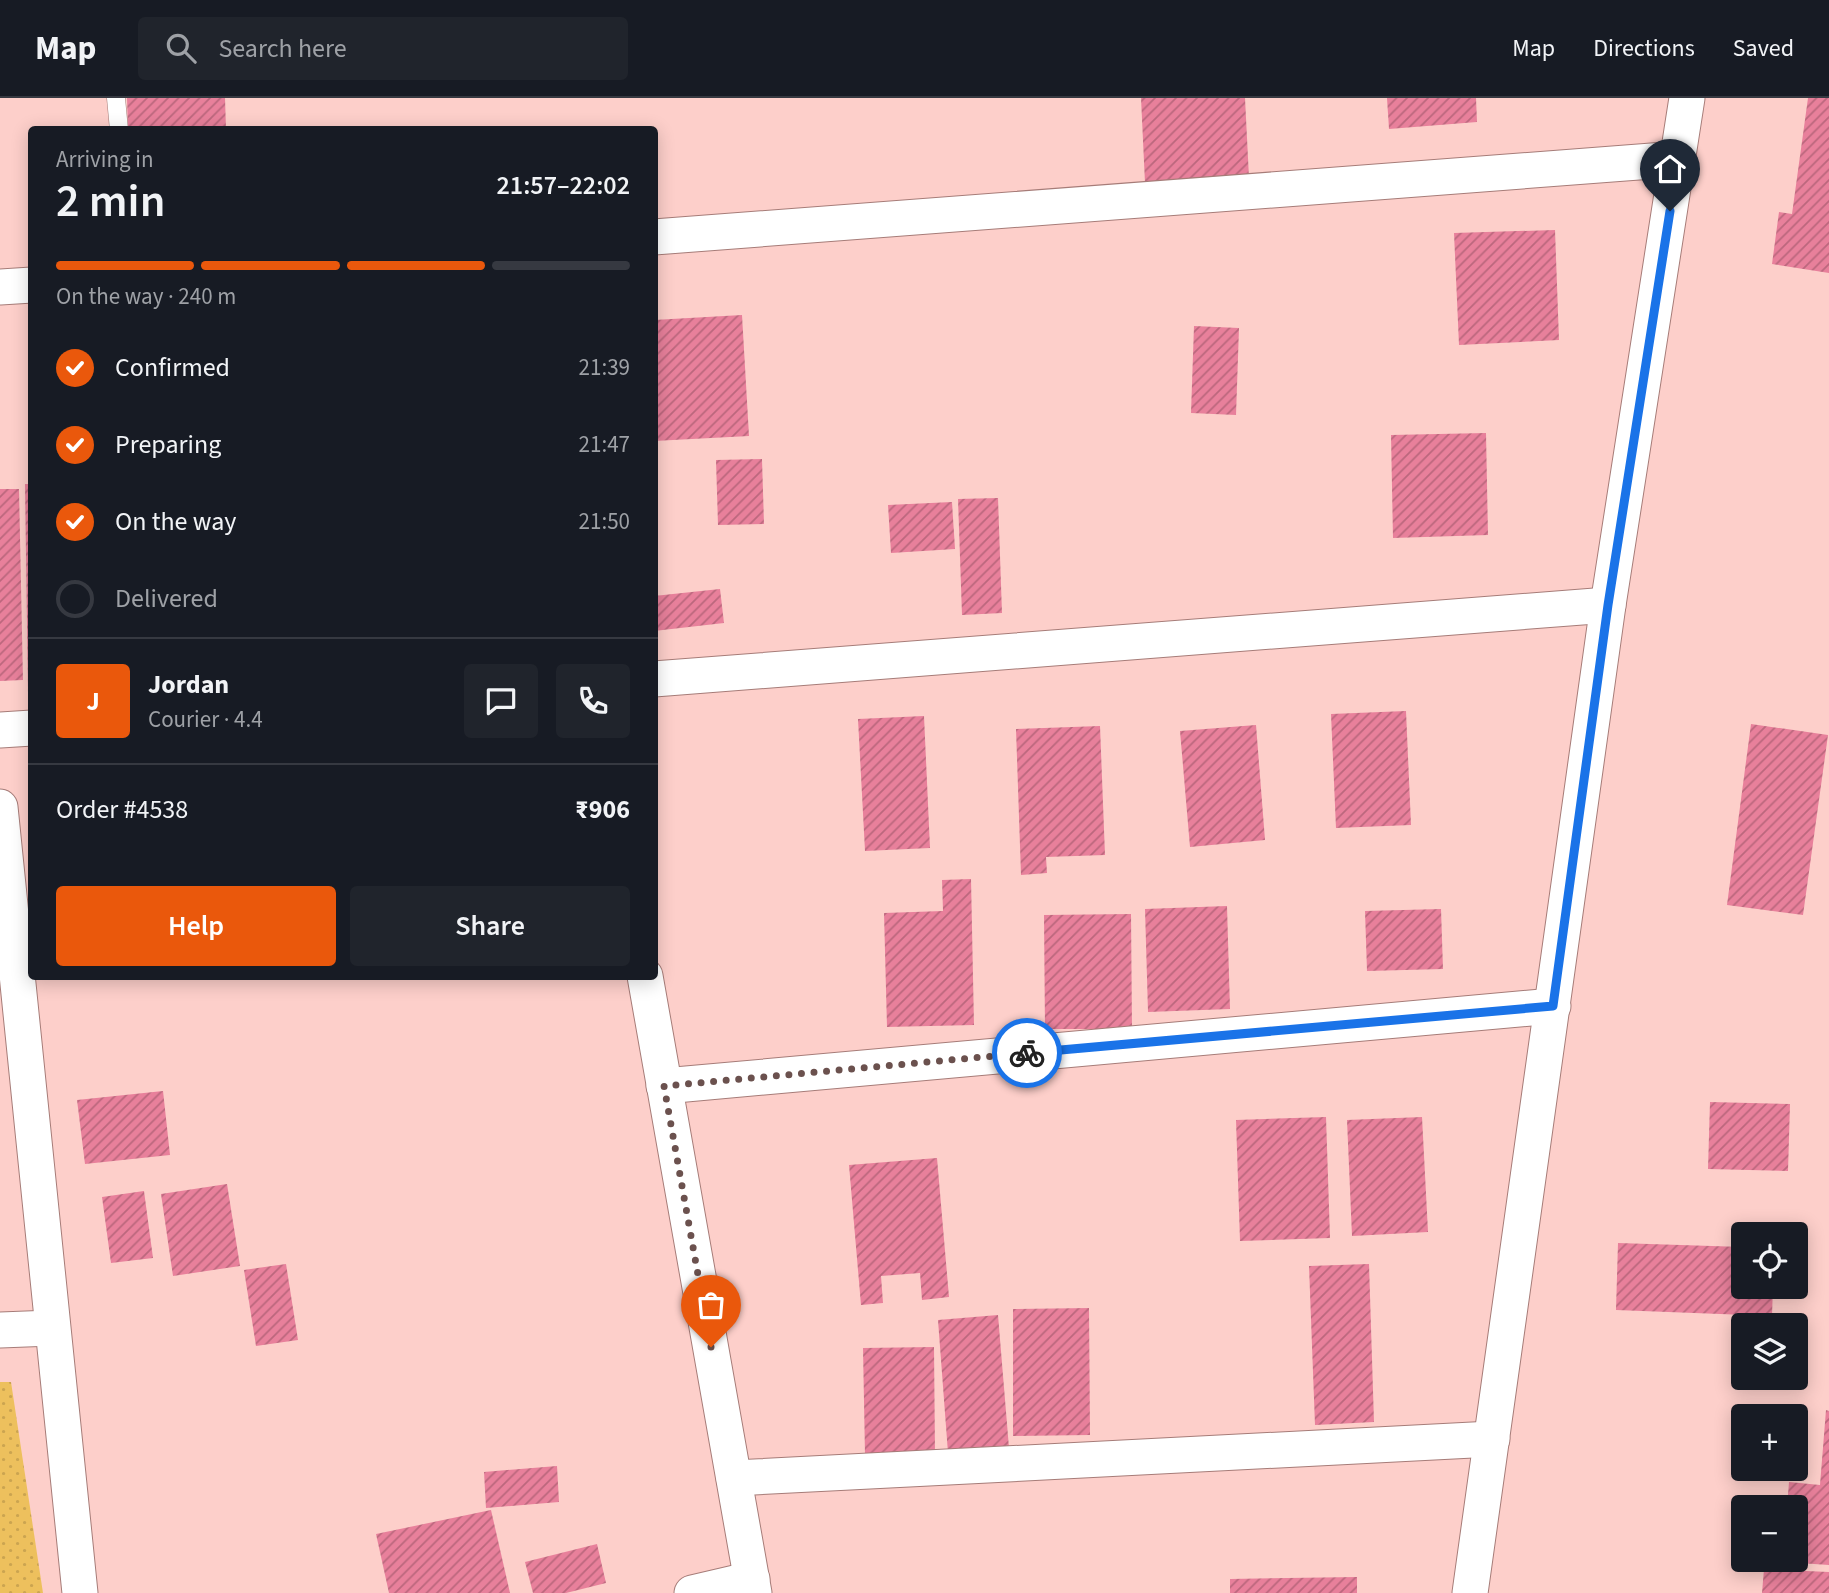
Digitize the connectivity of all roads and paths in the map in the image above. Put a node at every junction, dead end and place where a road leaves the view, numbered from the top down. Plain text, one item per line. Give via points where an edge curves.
1 (116, 98) edge
2 (1687, 98) edge
3 (119, 126) edge
4 (1678, 159) junction
5 (658, 237) edge
6 (28, 285) edge
7 (0, 287) edge
8 (1608, 605) junction
9 (658, 679) edge
10 (28, 728) edge
11 (0, 730) edge
12 (0, 807) edge
13 (646, 980) edge
14 (1553, 1006) junction
15 (664, 1086) junction
16 (52, 1328) junction
17 (0, 1331) edge
18 (1492, 1440) junction
19 (734, 1478) junction
20 (753, 1586) edge
21 (80, 1593) edge
22 (692, 1593) edge
23 (1469, 1593) edge

1 - 3 lane
2 - 4 street
4 - 5 street
4 - 8 street
6 - 7 street
8 - 9 street
8 - 14 street
10 - 11 street
12 - 16 street
13 - 15 street
14 - 15 street
14 - 18 street
15 - 19 street
16 - 17 street
16 - 21 street
18 - 19 street
18 - 23 street
19 - 20 street
20 - 22 street

